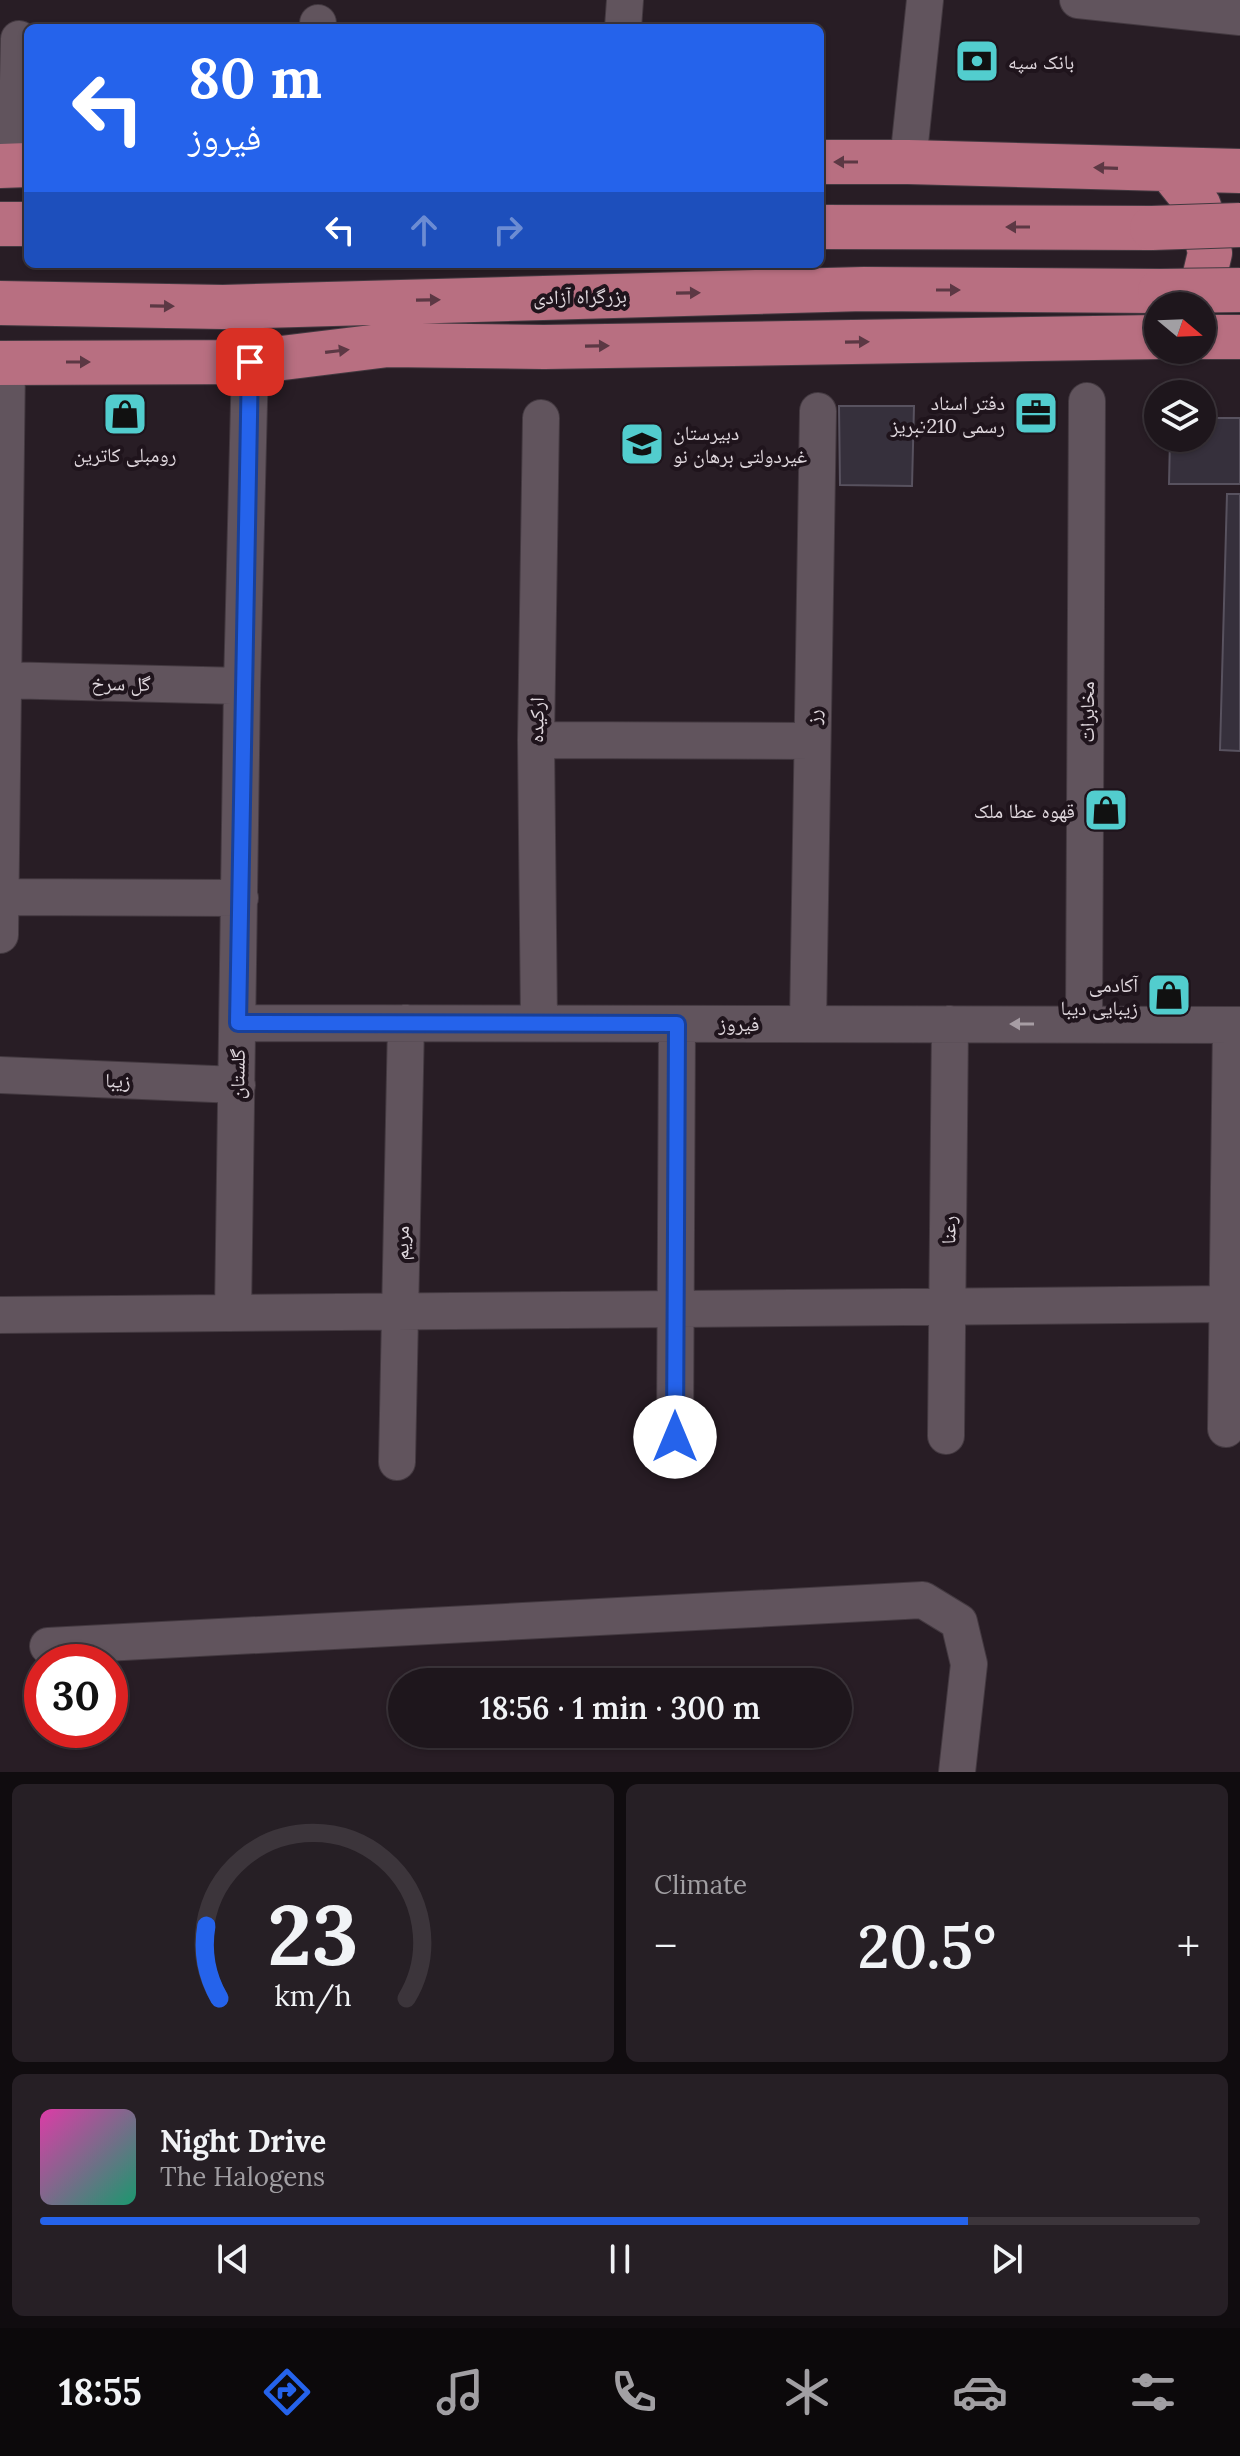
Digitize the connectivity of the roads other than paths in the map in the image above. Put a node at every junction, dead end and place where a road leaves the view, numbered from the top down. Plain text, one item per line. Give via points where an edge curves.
1 (625, 0) edge
2 (925, 0) edge
3 (1078, 0) edge
4 (1240, 17) edge
5 (623, 24) edge
6 (19, 39) dead end
7 (824, 162) edge
8 (908, 162) junction
9 (15, 166) edge
10 (1170, 170) junction
11 (1240, 171) edge
12 (0, 224) edge
13 (24, 224) edge
14 (1240, 225) edge
15 (824, 227) edge
16 (1240, 290) edge
17 (1201, 292) edge
18 (1216, 293) edge
19 (1144, 297) edge
20 (0, 303) edge
21 (1144, 337) edge
22 (1216, 337) edge
23 (1240, 337) edge
24 (250, 362) junction
25 (4, 363) edge
26 (1087, 401) dead end
27 (818, 411) dead end
28 (541, 418) dead end
29 (2, 680) edge
30 (242, 686) junction
31 (536, 740) junction
32 (812, 741) junction
33 (0, 897) edge
34 (240, 898) junction
35 (0, 935) edge
36 (238, 1023) junction
37 (406, 1023) junction
38 (539, 1023) junction
39 (808, 1023) junction
40 (677, 1024) junction
41 (950, 1024) junction
42 (1084, 1024) junction
43 (1236, 1025) edge
44 (0, 1075) edge
45 (237, 1085) junction
46 (1228, 1304) junction
47 (947, 1307) junction
48 (675, 1309) junction
49 (400, 1311) junction
50 (233, 1313) junction
51 (0, 1315) edge
52 (1226, 1429) dead end
53 (946, 1436) dead end
54 (675, 1437) dead end
55 (397, 1462) dead end
56 (86, 1644) edge
57 (957, 1772) edge

1 - 5 street
2 - 8 street
3 - 4 street
6 - 9 street
8 -> 7 highway
10 -> 8 highway
10 - 11 highway
10 - 17 highway via 1199,206 1210,253
12 - 13 highway
14 -> 15 highway, bridge
16 - 18 highway, بزرگراه آزادی, bridge
20 -> 19 highway, بزرگراه آزادی via 223,307 864,289
24 -> 21 highway via 388,345
22 - 23 highway
25 -> 24 highway
24 - 30 street, گلستان
25 - 29 street
26 - 42 street, مخابرات
27 - 32 street, رز
28 - 31 street, ارکیده
29 - 30 street, گل سرخ
29 - 33 street
30 - 34 street, گلستان
31 - 32 street
31 - 38 street, ارکیده
32 - 39 street, رز
33 - 34 street
33 - 35 street
34 - 36 street, گلستان
36 - 37 street, فیروز
36 - 45 street, گلستان
37 - 38 street, فیروز
37 - 49 street, مریم
38 - 40 street, فیروز
39 - 40 street, فیروز
39 - 41 street, فیروز
40 - 48 street
42 -> 41 street, فیروز
41 - 47 street, رعنا
42 - 43 street, فیروز
43 - 46 street
44 - 45 street, زیبا
45 - 50 street, گلستان
46 - 47 street
46 - 52 street
47 - 48 street
47 - 53 street, رعنا
48 - 49 street
48 - 54 street
49 - 50 street
49 - 55 street, مریم
50 - 51 street
56 - 57 street via 923,1600 959,1622 969,1664

